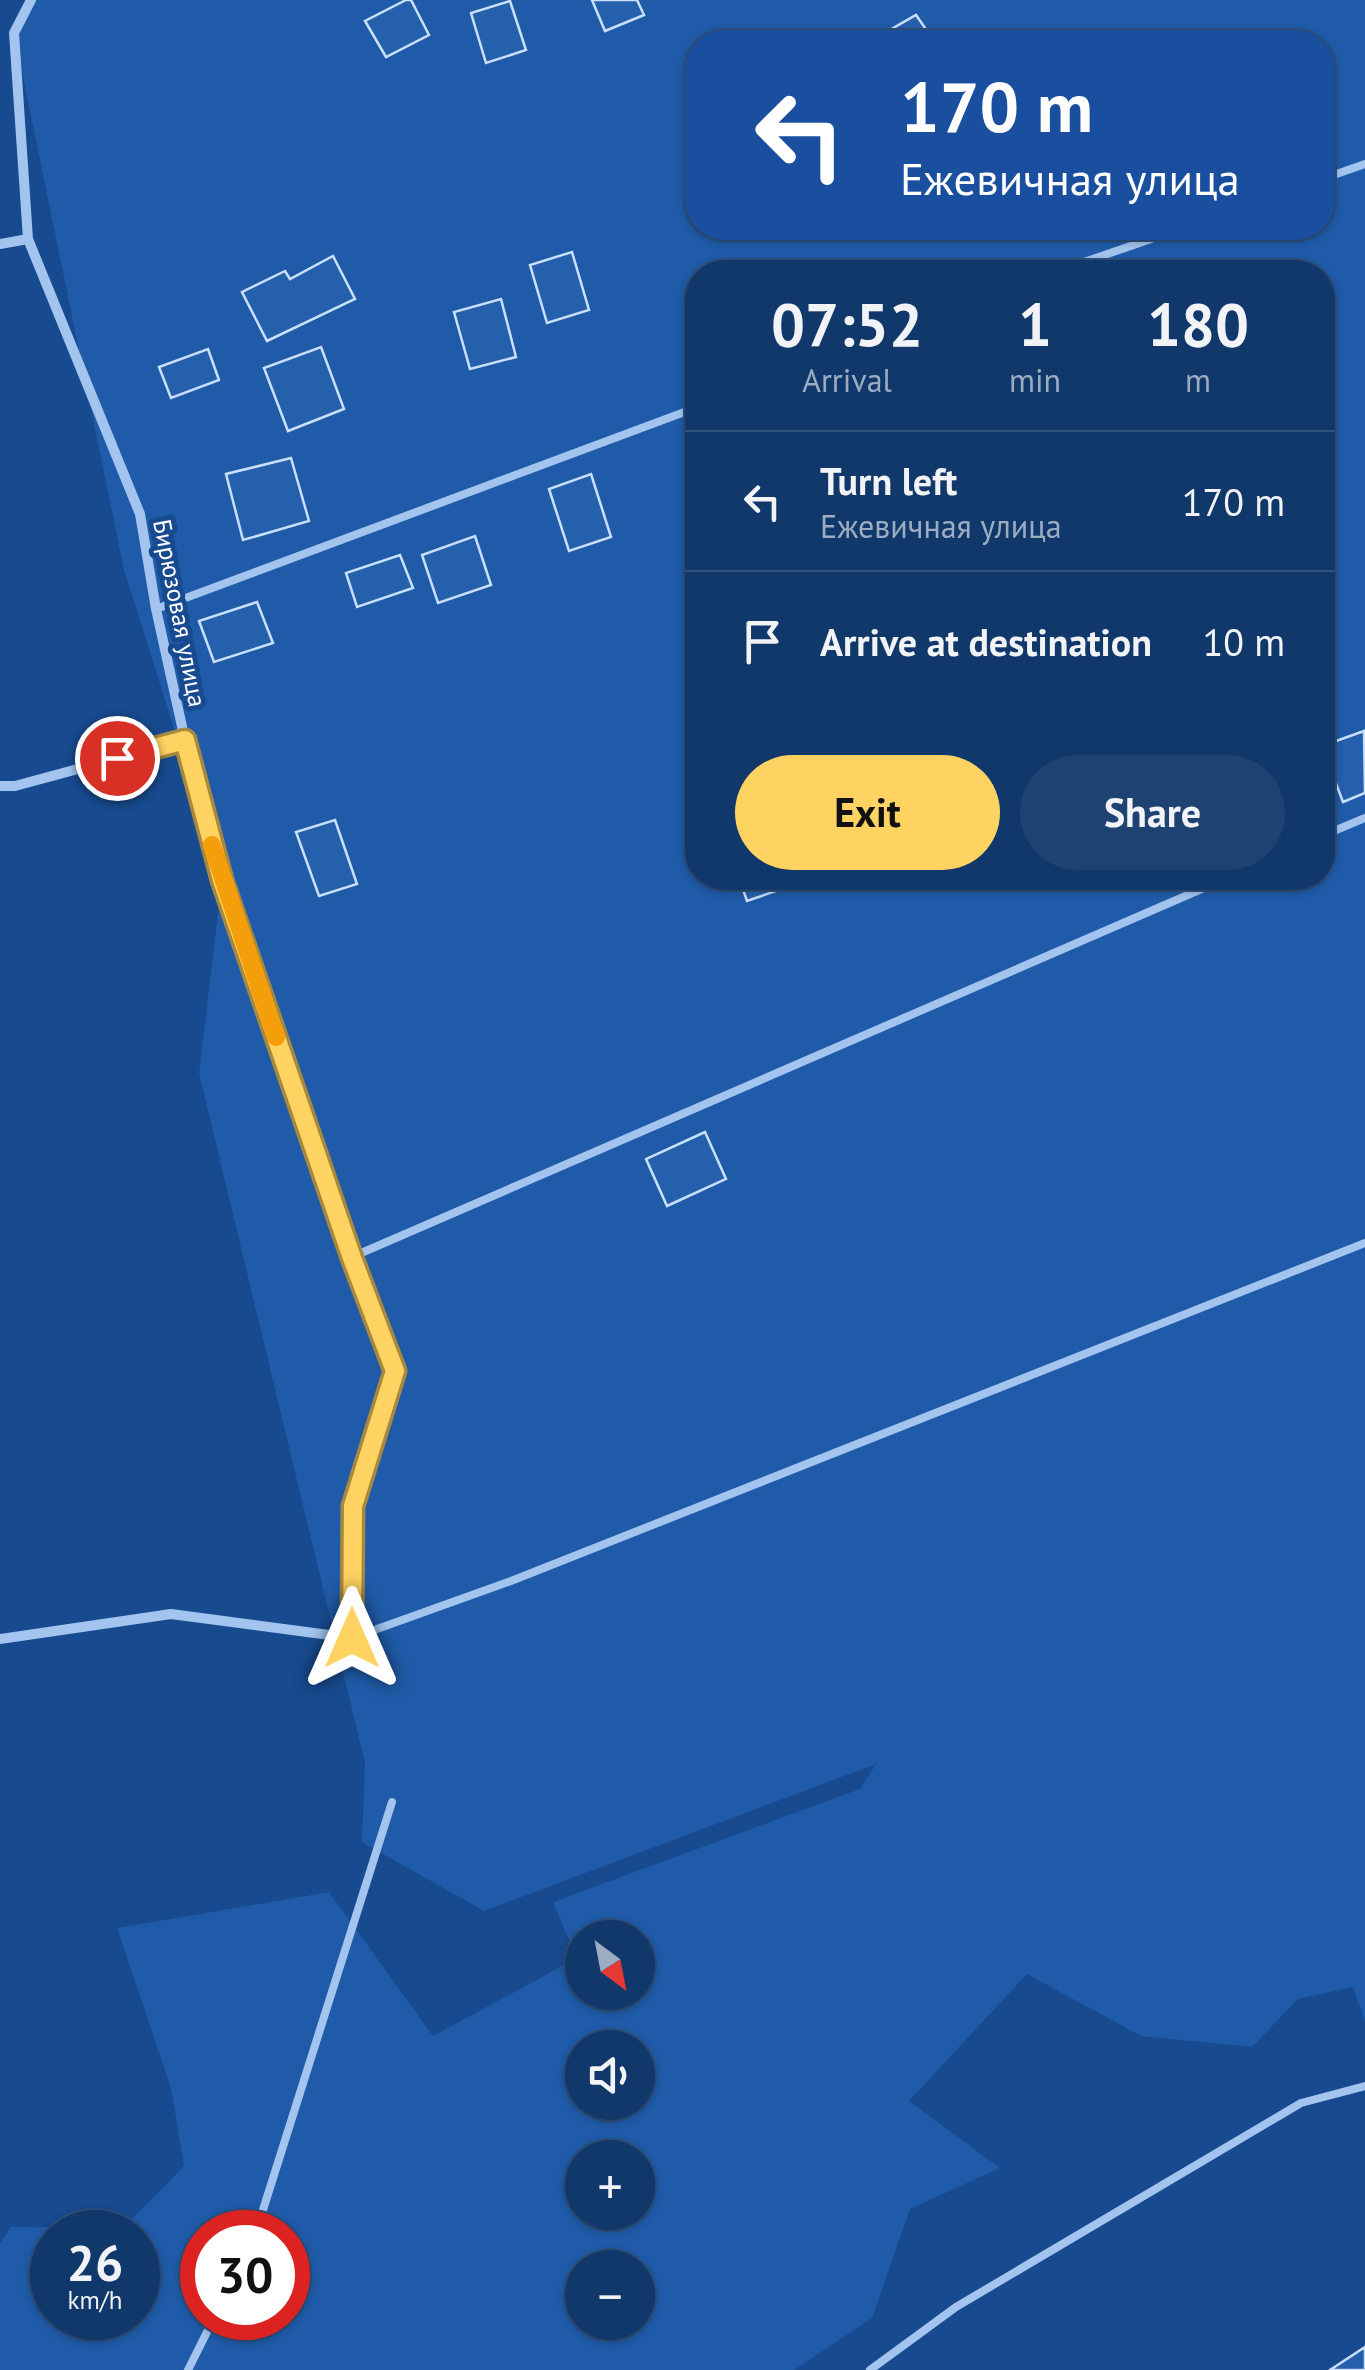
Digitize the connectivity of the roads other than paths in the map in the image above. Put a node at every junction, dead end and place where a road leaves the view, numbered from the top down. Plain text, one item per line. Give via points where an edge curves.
1 (30, 0) edge
2 (1365, 164) edge
3 (1335, 174) edge
4 (28, 239) junction
5 (1148, 240) edge
6 (0, 244) edge
7 (1090, 260) edge
8 (685, 412) edge
9 (156, 610) junction
10 (185, 740) junction
11 (0, 786) edge
12 (1365, 818) edge
13 (1335, 831) edge
14 (1199, 890) edge
15 (1365, 1243) edge
16 (352, 1258) junction
17 (352, 1638) junction
18 (0, 1639) edge
19 (392, 1802) dead end
20 (1365, 2086) edge
21 (263, 2210) edge
22 (203, 2340) edge
23 (188, 2370) edge
24 (870, 2370) edge

1 - 4 street, Бирюзовая улица via 14,33
2 - 3 lane
4 - 6 street
4 - 9 street, Бирюзовая улица via 140,514
5 - 7 lane
8 - 9 lane
9 - 10 street, Бирюзовая улица
10 - 11 street
10 - 16 street, Бирюзовая улица via 222,880
12 - 13 lane
14 - 16 lane
15 - 17 lane
16 - 17 street, Бирюзовая улица via 395,1371 353,1506
17 - 18 street via 171,1614
19 - 21 lane
20 - 24 lane via 1301,2103 956,2307
22 - 23 lane

